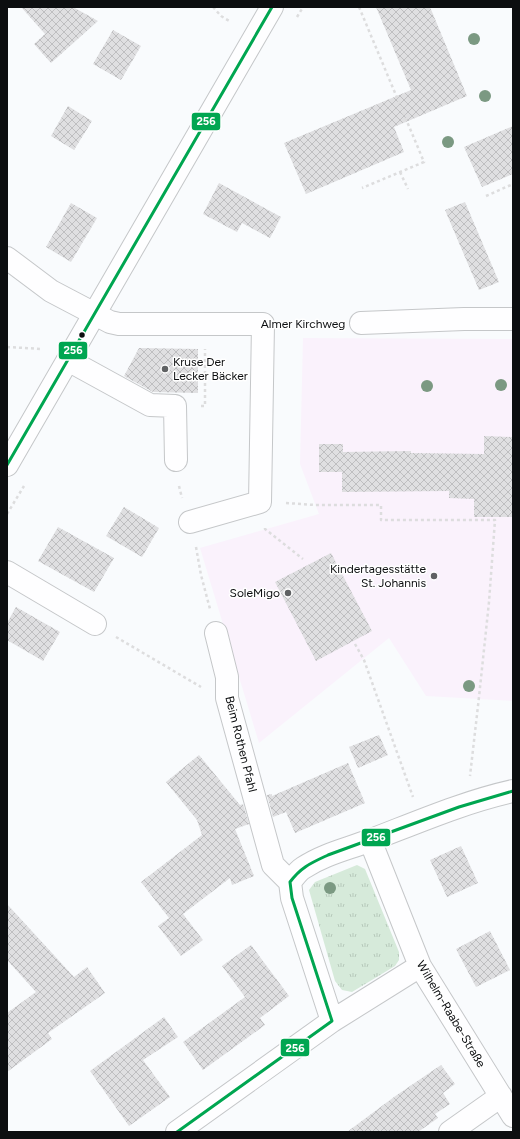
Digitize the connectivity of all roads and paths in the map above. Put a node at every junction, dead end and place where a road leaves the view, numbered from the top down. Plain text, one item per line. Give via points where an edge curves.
1 (213, 7) edge
2 (272, 7) edge
3 (359, 7) edge
4 (231, 22) dead end
5 (400, 172) junction
6 (513, 184) edge
7 (362, 188) dead end
8 (408, 189) dead end
9 (486, 196) dead end
10 (7, 258) edge
11 (94, 314) junction
12 (513, 319) edge
13 (361, 323) joint
14 (205, 324) junction
15 (263, 324) junction
16 (7, 347) edge
17 (42, 349) dead end
18 (68, 360) junction
19 (175, 406) junction
20 (176, 460) dead end
21 (7, 466) edge
22 (315, 505) dead end
23 (190, 522) dead end
24 (265, 529) dead end
25 (197, 551) dead end
26 (303, 559) dead end
27 (7, 572) edge
28 (94, 624) joint
29 (216, 633) joint
30 (355, 644) dead end
31 (227, 698) junction
32 (513, 791) edge
33 (466, 804) junction
34 (421, 820) junction
35 (370, 840) junction
36 (290, 882) junction
37 (420, 966) junction
38 (332, 1021) junction
39 (501, 1096) junction
40 (513, 1116) edge
41 (177, 1132) edge
42 (450, 1132) edge

1 - 4 path
2 - 11 street
3 - 5 path via 424,162
5 - 7 path
5 - 8 path
6 - 9 path
10 - 11 street, Almer Kirchweg via 51,291
11 - 14 street, Almer Kirchweg via 119,324
11 - 18 street
12 - 13 street, Almer Kirchweg
13 - 15 path, Almer Kirchweg
14 - 15 street, Almer Kirchweg
14 - 19 path via 205,406
15 - 23 street via 260,502
16 - 17 path
18 - 19 street via 150,405
18 - 21 street
19 - 20 street
22 - 33 path via 381,505 381,520 495,520 489,602
24 - 26 path
25 - 29 path
27 - 28 street
28 - 31 path via 218,697
29 - 31 street, Beim Rothen Pfahl via 227,676
30 - 34 path via 364,660
31 - 36 street, Beim Rothen Pfahl via 273,866
32 - 33 street
33 - 34 street
34 - 35 street
35 - 36 street via 326,856 302,869
35 - 37 street, Wilhelm-Raabe-Straße
36 - 38 street via 292,898
37 - 38 street
37 - 39 street, Wilhelm-Raabe-Straße
38 - 41 street
39 - 40 street, Wilhelm-Raabe-Straße
39 - 42 street

